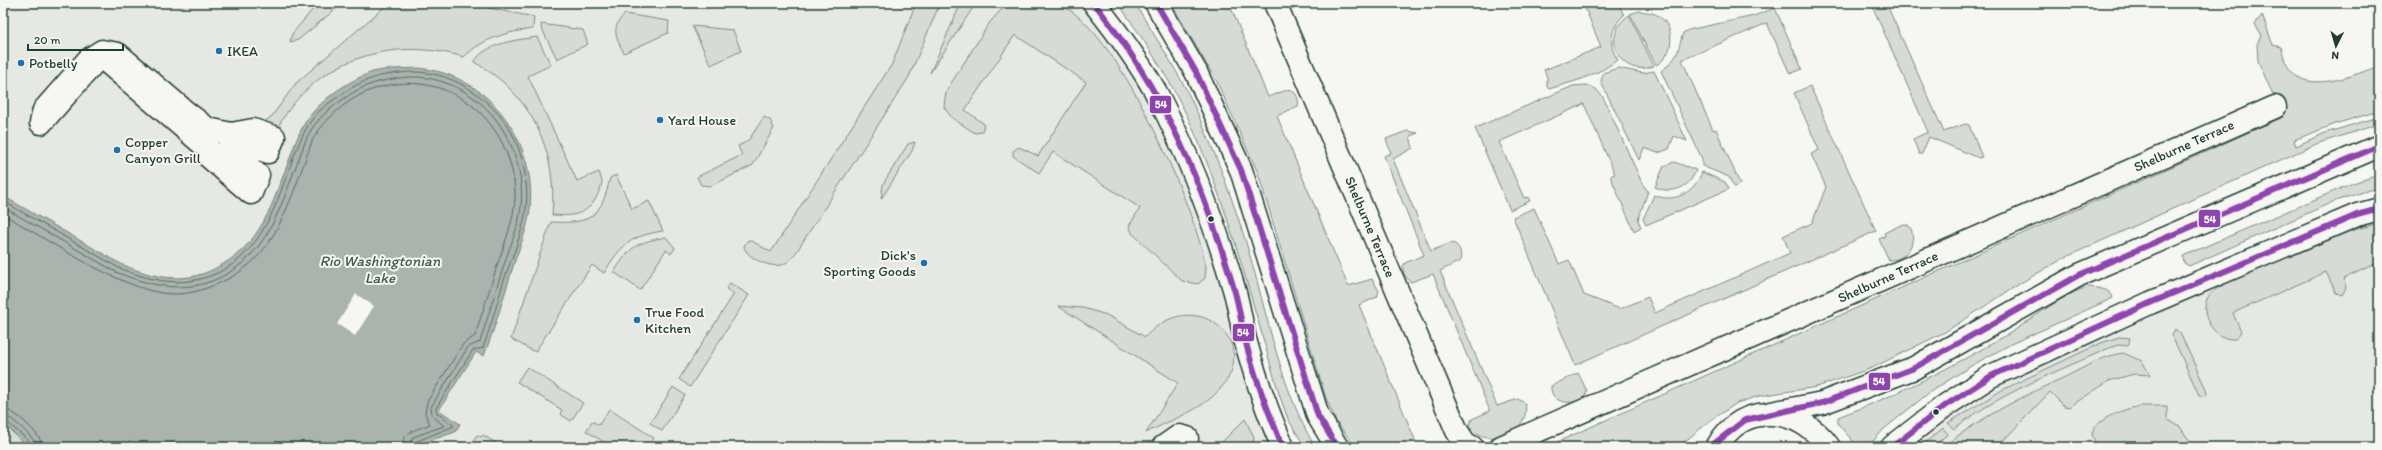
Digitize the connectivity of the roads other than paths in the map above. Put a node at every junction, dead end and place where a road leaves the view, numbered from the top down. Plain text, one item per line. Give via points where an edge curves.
1 (1094, 3) edge
2 (1156, 3) edge
3 (1275, 3) edge
4 (2275, 107) dead end
5 (2379, 146) edge
6 (258, 175) joint
7 (2379, 209) edge
8 (1761, 415) junction
9 (1716, 445) edge
10 (1163, 447) edge
11 (1186, 447) edge
12 (1283, 447) edge
13 (1337, 447) edge
14 (1472, 447) edge
15 (1500, 447) edge
16 (1829, 447) edge
17 (1892, 447) edge

1 - 12 street via 1121,36 1159,97 1211,217 1269,416
2 - 13 street via 1196,72 1241,170 1318,416
3 - 14 street, Shelburne Terrace via 1457,431 1465,443
4 - 15 street, Shelburne Terrace
5 - 8 street via 2079,275 1914,368 1822,403
6 - 6 street via 228,149 244,151 256,148 268,152 274,137 253,130 230,134 208,128 114,52 102,52 91,57 43,114 42,123 100,56 213,153 209,157 251,193
7 - 17 street via 2357,215 2150,303 1991,376 1946,405
8 - 9 street via 1745,420
8 - 16 street via 1777,414 1808,425
10 - 11 street via 1179,436 1186,438

